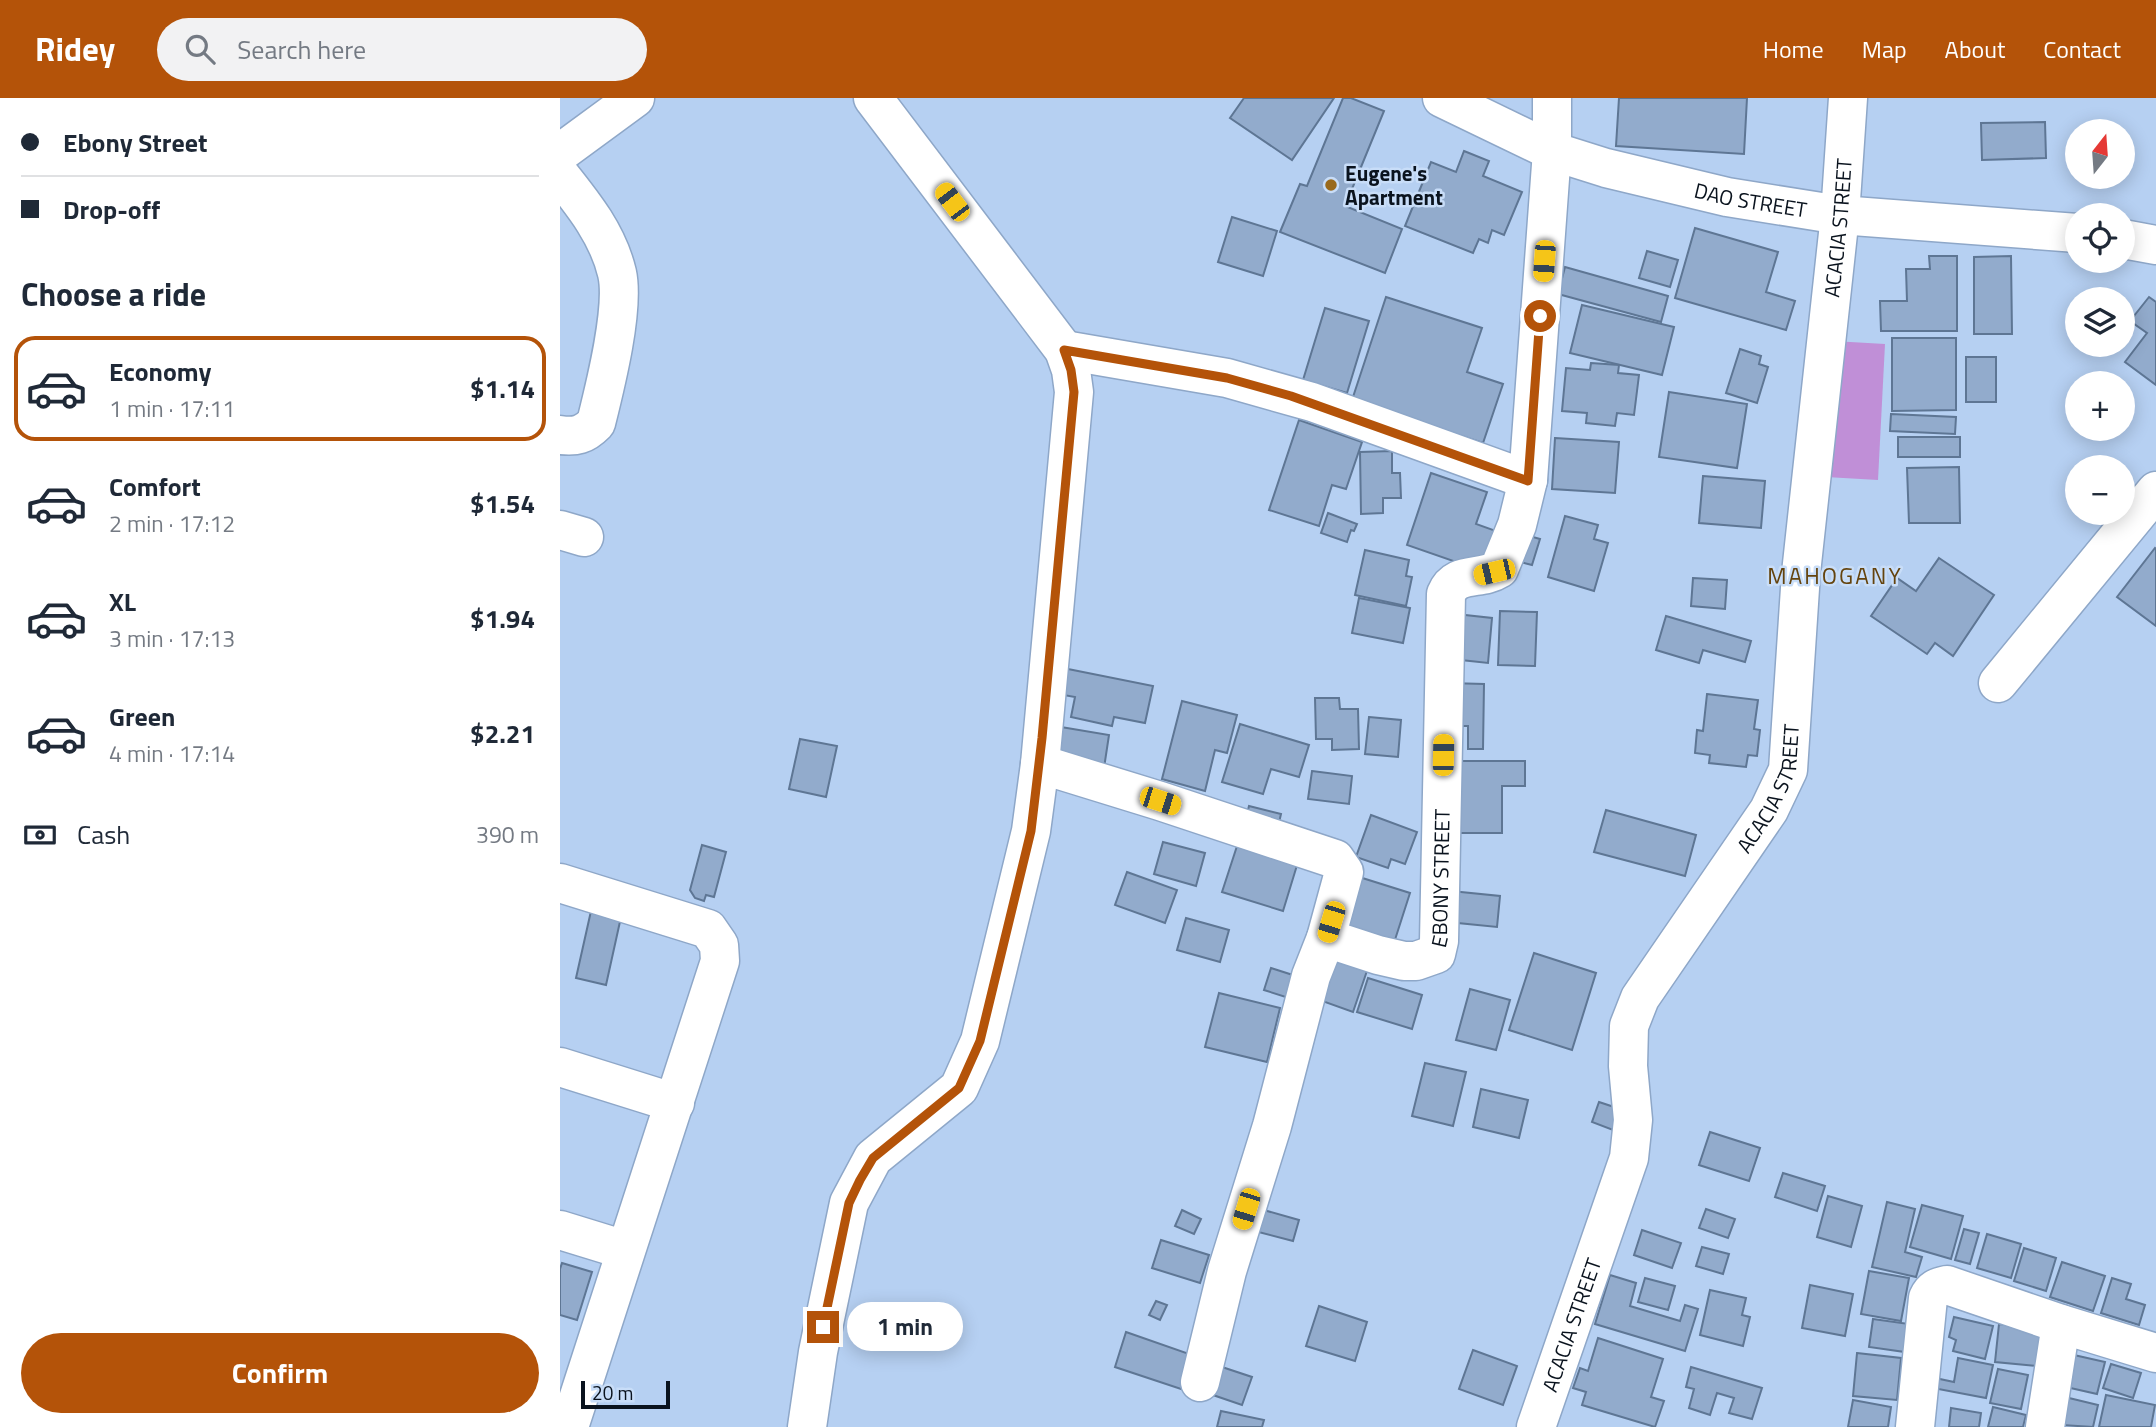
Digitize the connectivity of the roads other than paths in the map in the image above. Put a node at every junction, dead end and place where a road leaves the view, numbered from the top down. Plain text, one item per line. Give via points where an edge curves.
1 (635, 98) edge
2 (873, 98) edge
3 (1442, 98) edge
4 (1552, 98) edge
5 (1848, 98) edge
6 (1552, 151) junction
7 (560, 153) edge
8 (560, 175) edge
9 (1840, 215) junction
10 (2065, 232) edge
11 (2135, 241) edge
12 (2156, 245) edge
13 (1064, 350) junction
14 (560, 435) edge
15 (1528, 481) junction
16 (2156, 491) edge
17 (1998, 683) dead end
18 (1040, 764) junction
19 (560, 883) edge
20 (1326, 938) junction
21 (560, 1067) edge
22 (675, 1103) junction
23 (560, 1230) edge
24 (625, 1250) junction
25 (2061, 1324) junction
26 (2156, 1353) edge
27 (1200, 1382) dead end
28 (568, 1414) edge
29 (807, 1427) edge
30 (1536, 1427) edge
31 (1915, 1427) edge
32 (2045, 1427) edge

1 - 7 street
2 - 13 street
3 - 6 street, DAO STREET
4 - 6 street, EBONY STREET
5 - 9 street, ACACIA STREET
6 - 9 street, DAO STREET via 1727,197
6 - 15 street, EBONY STREET
8 - 14 street via 606,242 620,299 596,424 585,434
9 - 10 street, DAO STREET
9 - 30 street, ACACIA STREET via 1801,573 1788,770 1769,810 1640,998 1629,1026 1633,1120 1629,1158
11 - 12 street
13 - 15 street via 1227,378 1288,395
13 - 18 street via 1074,392
15 - 20 street, EBONY STREET via 1517,526 1499,569 1458,580 1446,594 1436,954 1404,961
16 - 17 street
18 - 20 street via 1335,859 1344,872
18 - 29 street via 1031,831 980,1041 959,1088 873,1158 849,1203
19 - 22 street via 708,929 719,945 720,961
20 - 27 street via 1311,976 1272,1126 1227,1271
21 - 22 street
22 - 24 street
23 - 24 street
24 - 28 street
25 - 26 street
25 - 31 street via 1947,1285 1931,1291
25 - 32 street

